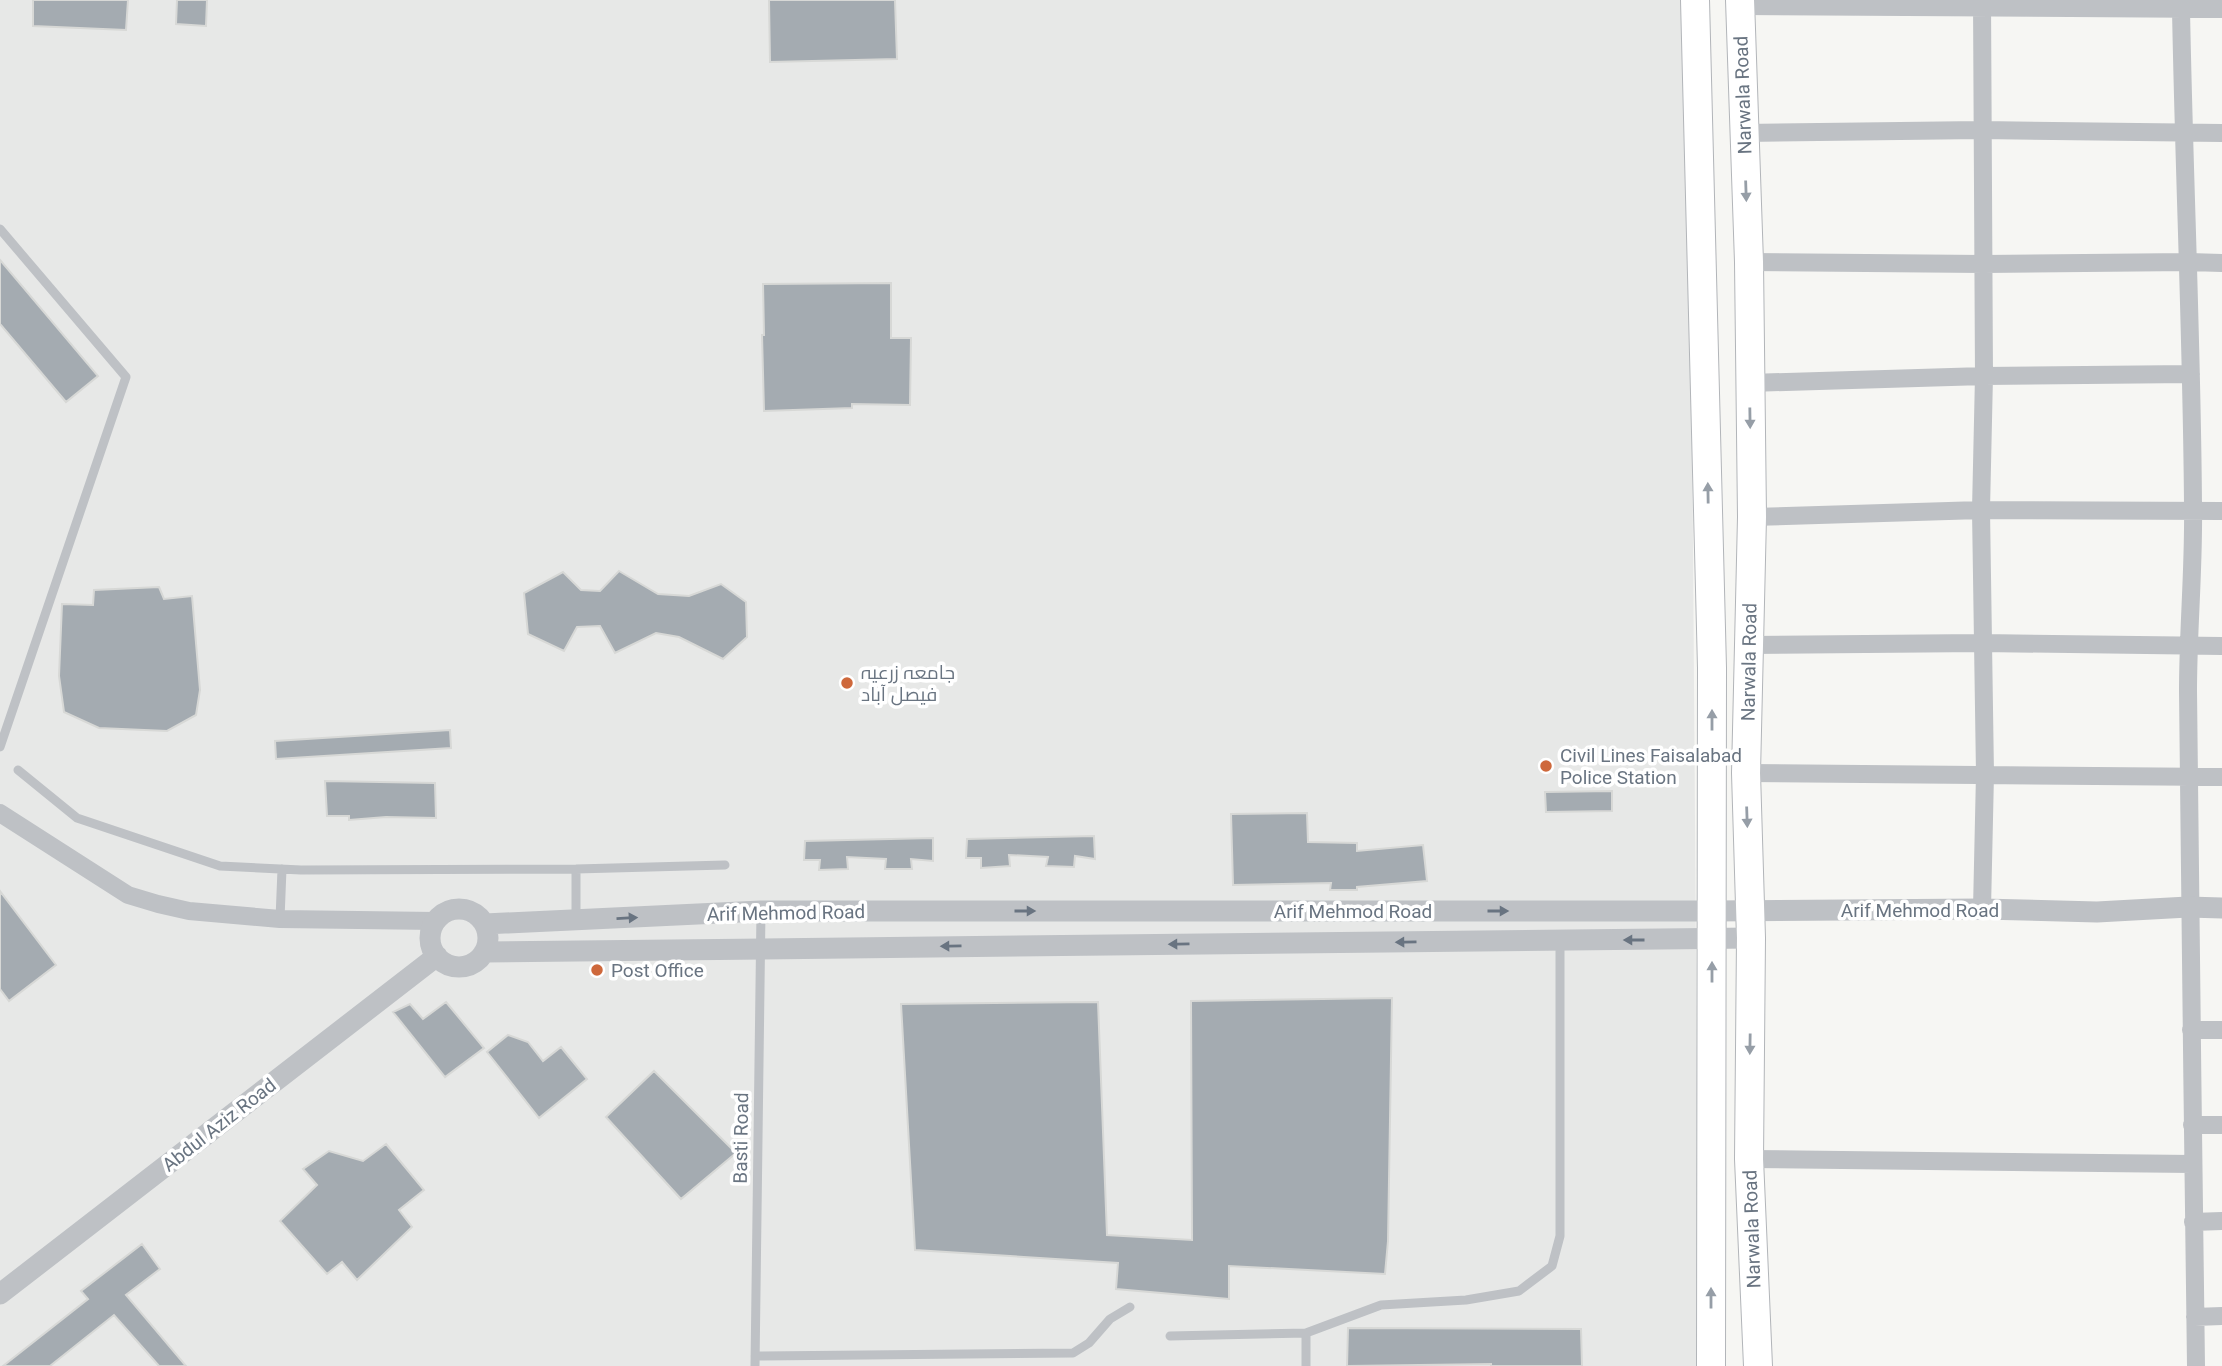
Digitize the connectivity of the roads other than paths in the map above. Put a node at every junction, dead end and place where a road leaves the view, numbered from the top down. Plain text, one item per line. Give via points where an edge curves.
1 (1695, 0) edge
2 (1740, 3) edge
3 (1982, 4) edge
4 (2181, 9) junction
5 (2222, 9) edge
6 (1981, 130) junction
7 (1744, 133) junction
8 (2222, 133) edge
9 (2183, 134) junction
10 (0, 229) edge
11 (1749, 262) junction
12 (2189, 262) junction
13 (2222, 263) edge
14 (1984, 264) junction
15 (2191, 374) junction
16 (1984, 376) junction
17 (1750, 383) junction
18 (1981, 510) junction
19 (2193, 511) junction
20 (2222, 511) edge
21 (1752, 517) junction
22 (1982, 643) junction
23 (1749, 645) junction
24 (2188, 646) junction
25 (2222, 646) edge
26 (0, 747) edge
27 (18, 770) dead end
28 (1746, 773) junction
29 (1985, 774) junction
30 (2188, 777) junction
31 (2222, 777) edge
32 (0, 813) edge
33 (725, 865) dead end
34 (282, 869) junction
35 (576, 869) junction
36 (2188, 907) junction
37 (2222, 908) edge
38 (1982, 909) junction
39 (761, 911) junction
40 (842, 911) junction
41 (1094, 911) junction
42 (1435, 911) junction
43 (280, 919) junction
44 (576, 920) junction
45 (436, 921) junction
46 (485, 924) junction
47 (1751, 924) junction
48 (1712, 925) junction
49 (1560, 940) junction
50 (1435, 942) junction
51 (1093, 945) junction
52 (843, 947) junction
53 (761, 948) junction
54 (484, 953) junction
55 (437, 956) junction
56 (2191, 1030) junction
57 (2222, 1030) edge
58 (2192, 1125) junction
59 (2222, 1125) edge
60 (1749, 1159) junction
61 (2192, 1164) junction
62 (2222, 1221) edge
63 (2193, 1222) junction
64 (0, 1294) edge
65 (1130, 1307) dead end
66 (2222, 1316) edge
67 (2195, 1317) junction
68 (1306, 1333) junction
69 (1170, 1336) dead end
70 (755, 1361) edge
71 (1306, 1366) edge
72 (1711, 1366) edge
73 (1758, 1366) edge
74 (2196, 1366) edge

48 -> 1 main road, Narwala Road via 1712,668
2 - 3 street
2 - 7 main road, Narwala Road
3 - 4 street
3 - 6 street
4 - 5 street
4 - 9 street
6 - 7 street
6 - 9 street
6 - 14 street
7 -> 11 main road, Narwala Road
8 - 9 street
9 - 12 street
10 - 26 lane via 127,377
11 - 14 street
11 - 17 main road, Narwala Road
12 - 13 street
12 - 14 street
12 - 15 street
14 - 16 street
15 - 16 street
15 - 19 street
16 - 17 street
16 - 18 street
17 -> 21 main road, Narwala Road
18 - 19 street
18 - 21 street
18 - 22 street
19 - 20 street
19 - 24 street
21 - 23 main road, Narwala Road
22 - 23 street
22 - 24 street
22 - 29 street
23 - 28 main road, Narwala Road
24 - 25 street
24 - 30 street
27 - 34 lane via 77,818 220,866
28 - 29 street
28 -> 47 main road, Narwala Road
29 - 30 street
29 - 38 street
30 - 31 street
30 - 36 street
32 - 43 street via 128,895 189,911
33 - 35 lane
34 - 35 lane
34 - 43 lane
35 - 44 lane
36 - 37 street, Arif Mehmod Road
36 - 38 street, Arif Mehmod Road via 2097,912
36 - 56 street
38 - 47 street, Arif Mehmod Road
39 - 40 street, Arif Mehmod Road
44 -> 39 street, Arif Mehmod Road
39 - 53 lane, Basti Road
40 -> 41 street, Arif Mehmod Road
40 - 52 street
41 - 42 street, Arif Mehmod Road
41 - 51 street
42 -> 48 street, Arif Mehmod Road
42 - 50 street
43 - 45 street
44 - 46 street, Arif Mehmod Road
45 - 46 street via 442,914 461,909 471,911
45 - 55 street via 430,939
46 - 54 street via 488,943
47 - 48 street, Arif Mehmod Road
47 -> 60 main road, Narwala Road
48 -> 49 street
72 -> 48 main road, Narwala Road
49 - 50 street
49 - 68 lane via 1560,1236 1552,1266 1519,1291 1466,1300 1381,1305
50 -> 51 street
51 -> 52 street
52 - 53 street
53 - 54 street
53 - 70 lane, Basti Road
54 - 55 street via 462,967
55 - 64 street, Abdul Aziz Road
56 - 57 street
56 - 58 street
58 - 59 street
58 - 61 street
60 - 61 street
60 - 73 main road, Narwala Road
61 - 63 street
62 - 63 street
63 - 67 street
65 - 70 lane via 1073,1353
66 - 67 street
67 - 74 street
68 - 69 lane
68 - 71 lane

